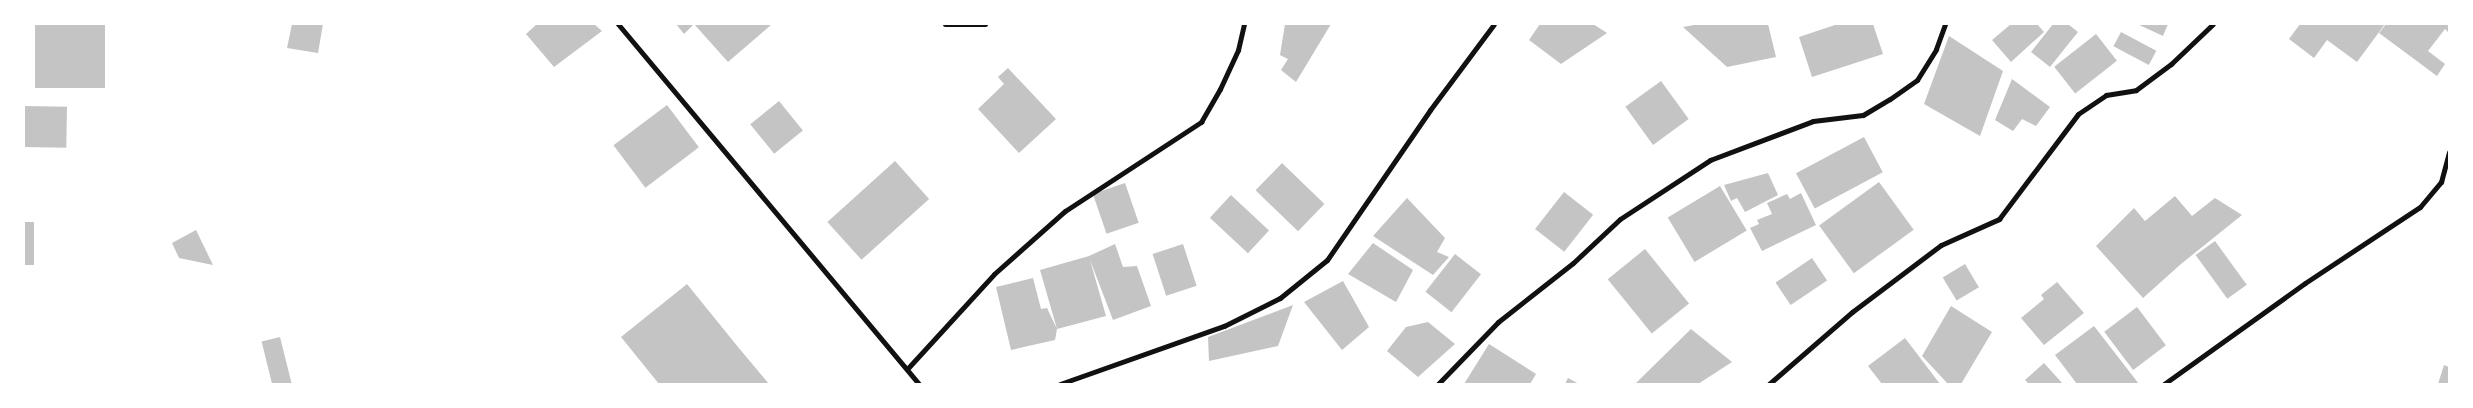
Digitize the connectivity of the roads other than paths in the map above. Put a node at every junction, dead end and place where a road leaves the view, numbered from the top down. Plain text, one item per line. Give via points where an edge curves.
1 (618, 24) edge
2 (945, 24) edge
3 (984, 24) edge
4 (1244, 24) edge
5 (1494, 24) edge
6 (1945, 24) edge
7 (2213, 24) edge
8 (2449, 152) edge
9 (908, 368) junction
10 (920, 384) edge
11 (1060, 384) edge
12 (1438, 384) edge
13 (1769, 384) edge
14 (2164, 384) edge

1 - 9 street
2 - 3 street
4 - 9 street via 1238,50 1201,122 1065,211 994,274
5 - 11 street via 1464,61 1327,260 1280,298 1224,326
6 - 12 street via 1936,49 1917,80 1863,115 1813,121 1710,160 1620,219 1573,262 1498,322
7 - 13 street via 2171,64 2136,90 2106,95 2078,114 1998,219 1941,245 1852,312
8 - 14 street via 2441,182 2420,207 2360,245
9 - 10 street

